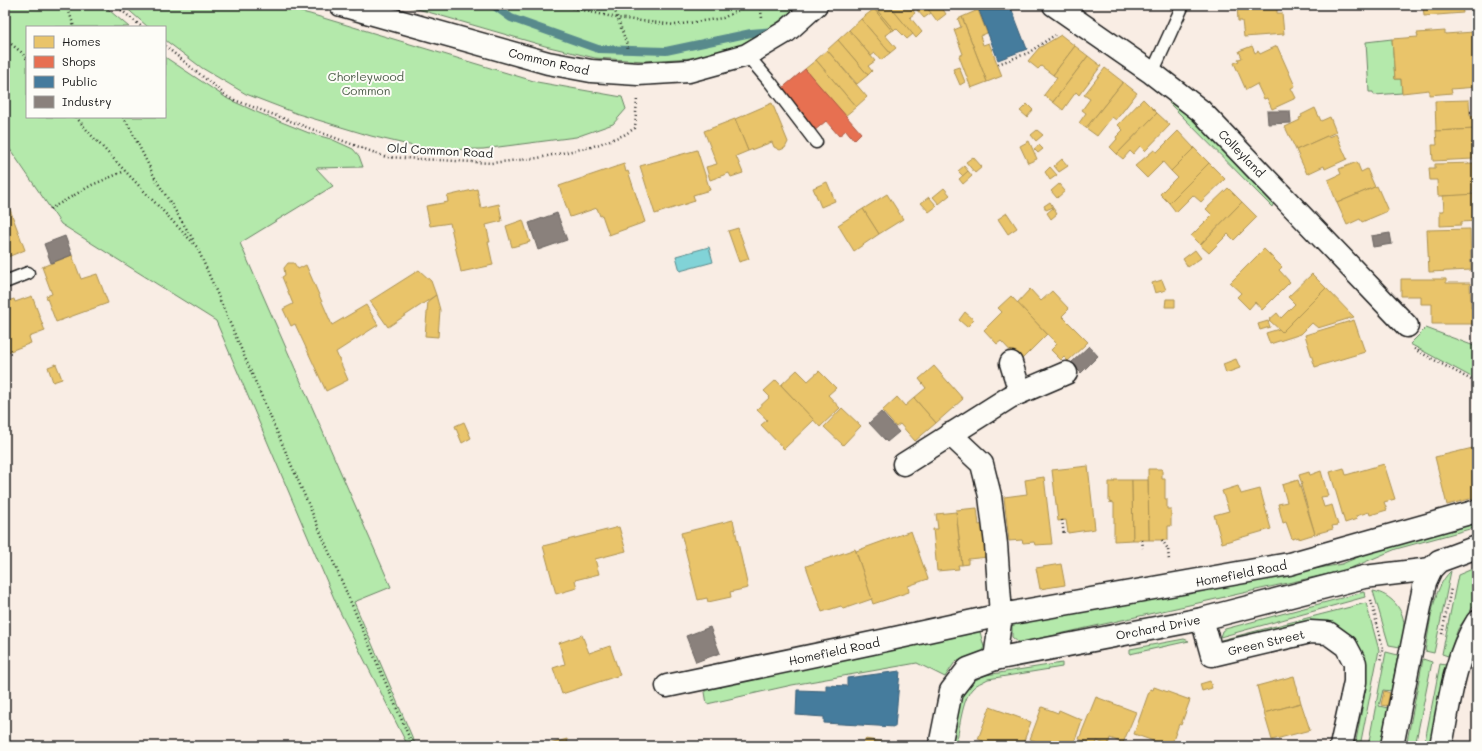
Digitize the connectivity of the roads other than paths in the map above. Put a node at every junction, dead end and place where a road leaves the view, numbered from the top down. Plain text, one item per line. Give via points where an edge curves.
1 (341, 5) edge
2 (816, 5) edge
3 (1054, 5) edge
4 (1183, 5) edge
5 (747, 55) junction
6 (1152, 73) junction
7 (816, 142) dead end
8 (28, 273) dead end
9 (5, 282) edge
10 (1407, 326) road end
11 (1011, 363) dead end
12 (1066, 373) dead end
13 (1020, 392) junction
14 (950, 434) junction
15 (904, 464) dead end
16 (1477, 511) edge
17 (1477, 547) edge
18 (1431, 569) junction
19 (1001, 615) junction
20 (1202, 619) junction
21 (1477, 622) edge
22 (995, 659) junction
23 (667, 686) dead end
24 (940, 746) edge
25 (1341, 746) edge
26 (1392, 746) edge
27 (1441, 746) edge

1 - 5 street, Common Road via 548,63 591,72 638,74 689,71
2 - 5 street, Common Road via 787,31
3 - 6 street, Colleyland
4 - 6 lane
5 - 7 lane
6 - 10 street, Colleyland via 1201,111
8 - 9 lane
11 - 13 street
12 - 13 street
13 - 14 street
14 - 15 street
14 - 19 street via 982,464 990,496
16 - 19 street, Homefield Road via 1289,564
17 - 18 street via 1439,560
18 - 20 street, Orchard Drive via 1364,577
18 - 26 street via 1424,589
19 - 22 street
19 - 23 street, Homefield Road
20 - 22 street, Orchard Drive
20 - 25 street, Green Street via 1212,655 1310,632 1328,633 1346,646 1356,663 1355,682
21 - 27 street via 1469,634 1454,681
22 - 24 street, Orchard Drive via 968,669 951,691

